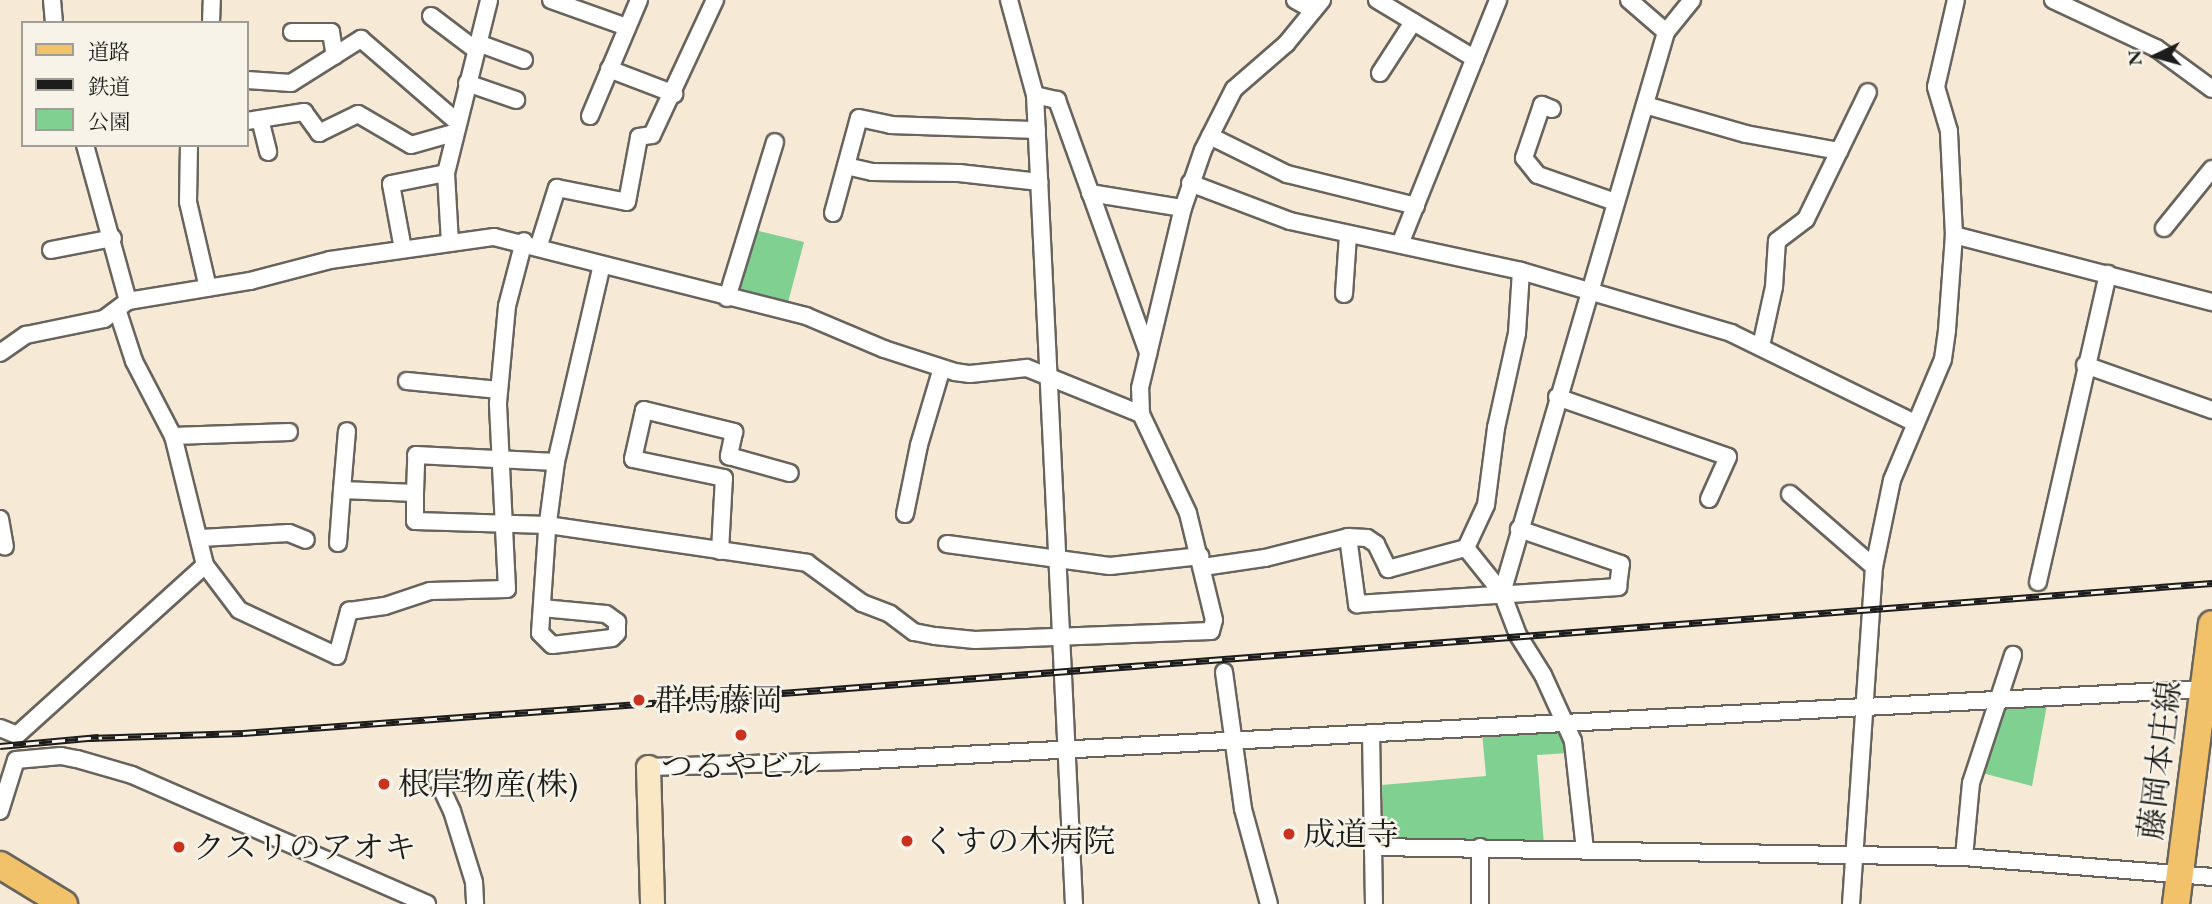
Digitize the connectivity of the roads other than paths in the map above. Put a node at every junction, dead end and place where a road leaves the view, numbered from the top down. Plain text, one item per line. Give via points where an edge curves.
1 (52, 0) edge
2 (212, 0) edge
3 (489, 0) edge
4 (551, 0) edge
5 (639, 0) edge
6 (715, 0) edge
7 (1009, 0) edge
8 (1295, 0) edge
9 (1377, 0) edge
10 (1498, 0) edge
11 (1629, 0) edge
12 (1692, 0) edge
13 (1956, 0) edge
14 (2053, 0) edge
15 (1317, 5) edge
16 (431, 16) dead end
17 (54, 21) edge
18 (212, 21) edge
19 (1413, 22) junction
20 (627, 27) junction
21 (292, 32) dead end
22 (1667, 32) junction
23 (477, 47) junction
24 (335, 56) junction
25 (1475, 59) junction
26 (524, 60) dead end
27 (609, 69) junction
28 (1380, 73) dead end
29 (248, 80) edge
30 (467, 83) junction
31 (2212, 89) edge
32 (1868, 92) dead end
33 (674, 94) junction
34 (1035, 95) junction
35 (516, 100) dead end
36 (1645, 105) junction
37 (1552, 108) dead end
38 (590, 116) dead end
39 (254, 120) edge
40 (454, 127) junction
41 (1037, 130) junction
42 (1210, 136) junction
43 (775, 142) dead end
44 (86, 147) edge
45 (189, 147) edge
46 (1839, 151) junction
47 (268, 152) dead end
48 (846, 166) junction
49 (2212, 169) edge
50 (446, 173) junction
51 (1039, 181) junction
52 (1190, 183) junction
53 (1090, 193) junction
54 (1615, 202) junction
55 (1416, 206) junction
56 (1183, 208) junction
57 (833, 213) dead end
58 (2164, 228) dead end
59 (1954, 235) junction
60 (1348, 236) junction
61 (113, 238) junction
62 (450, 243) junction
63 (532, 243) junction
64 (1400, 244) junction
65 (403, 249) junction
66 (51, 250) dead end
67 (602, 265) junction
68 (1521, 271) junction
69 (2108, 274) junction
70 (208, 288) junction
71 (1588, 289) junction
72 (1344, 294) dead end
73 (727, 298) junction
74 (2212, 302) edge
75 (123, 306) junction
76 (1761, 346) junction
77 (0, 353) edge
78 (1148, 354) junction
79 (2085, 365) junction
80 (942, 368) junction
81 (1048, 377) junction
82 (407, 381) dead end
83 (499, 390) junction
84 (1557, 397) junction
85 (2212, 410) edge
86 (1141, 414) junction
87 (1915, 423) junction
88 (347, 431) dead end
89 (289, 432) dead end
90 (173, 436) junction
91 (729, 456) junction
92 (502, 458) junction
93 (556, 462) junction
94 (790, 473) dead end
95 (724, 478) junction
96 (342, 490) junction
97 (415, 493) junction
98 (1790, 494) dead end
99 (1710, 499) dead end
100 (905, 514) dead end
101 (0, 519) edge
102 (505, 524) junction
103 (548, 526) junction
104 (1519, 529) junction
105 (1348, 537) junction
106 (201, 538) junction
107 (306, 540) dead end
108 (338, 543) dead end
109 (947, 544) dead end
110 (5, 547) dead end
111 (1466, 548) junction
112 (720, 551) junction
113 (1054, 558) junction
114 (1202, 561) junction
115 (205, 565) junction
116 (1874, 567) junction
117 (2038, 582) dead end
118 (1502, 593) junction
119 (542, 608) junction
120 (2212, 624) edge
121 (1061, 638) junction
122 (2012, 655) dead end
123 (1224, 672) dead end
124 (2202, 689) junction
125 (1998, 702) junction
126 (1862, 710) junction
127 (1562, 721) junction
128 (0, 728) edge
129 (1371, 733) junction
130 (17, 735) junction
131 (1234, 739) junction
132 (1065, 748) junction
133 (19, 760) junction
134 (648, 767) joint
135 (464, 782) dead end
136 (0, 811) edge
137 (1375, 847) junction
138 (1480, 847) junction
139 (1585, 850) junction
140 (1964, 857) junction
141 (1853, 858) junction
142 (0, 865) edge
143 (2179, 874) junction
144 (2212, 877) edge
145 (64, 904) edge
146 (427, 904) edge
147 (475, 904) edge
148 (652, 904) edge
149 (1074, 904) edge
150 (1269, 904) edge
151 (1374, 904) edge
152 (1480, 904) edge
153 (1851, 904) edge
154 (2176, 904) edge

1 - 17 street
2 - 18 street
3 - 23 street
4 - 20 street
5 - 20 street
6 - 33 street
7 - 34 street
8 - 15 street
9 - 19 street
10 - 25 street
11 - 22 street
12 - 22 street
13 - 59 street via 1936,88 1949,131
14 - 31 street via 2156,48
15 - 42 street via 1286,44 1234,89
16 - 23 street
19 - 25 street
19 - 28 street
20 - 27 street
21 - 24 street via 331,32
22 - 36 street
23 - 26 street
23 - 30 street
24 - 29 street via 291,83
24 - 40 street via 361,38
25 - 55 street
27 - 33 street
27 - 38 street
30 - 35 street
30 - 40 street
32 - 46 street
33 - 63 street via 652,135 639,137 627,202 556,188
34 - 41 street
34 - 53 street via 1057,100
36 - 46 street via 1746,134
36 - 54 street
37 - 54 street via 1542,105 1524,158 1538,175
39 - 40 street via 304,112 319,133 358,114 411,145
39 - 47 street
40 - 50 street
41 - 48 street via 891,125 859,118
41 - 51 street
42 - 52 street
42 - 55 street via 1287,174
43 - 73 street
44 - 61 street
45 - 70 street via 188,202
46 - 76 street via 1806,219 1777,241 1774,287
48 - 51 street via 872,172 959,173
48 - 57 street
49 - 58 street
50 - 62 street
50 - 65 street via 391,184
51 - 81 street
52 - 56 street
52 - 60 street via 1290,221
53 - 56 street
53 - 78 street
54 - 71 street
55 - 64 street
56 - 78 street
59 - 69 street
59 - 87 street via 1943,359
60 - 64 street
60 - 72 street
61 - 66 street
61 - 75 street
62 - 63 street via 494,237
62 - 65 street
63 - 67 street
63 - 83 street via 507,306
64 - 68 street
65 - 70 street
67 - 73 street
67 - 93 street
68 - 71 street
68 - 111 street via 1517,332 1496,428 1486,505
69 - 74 street
69 - 79 street
70 - 75 street
71 - 76 street
71 - 84 street
73 - 80 street via 806,316
75 - 77 street via 104,319 26,335
75 - 90 street via 134,361
76 - 87 street
78 - 86 street via 1140,388
79 - 85 street
79 - 117 street
80 - 81 street via 970,374 1027,368
80 - 100 street
81 - 86 street
81 - 113 street
82 - 83 street
83 - 92 street
84 - 99 street via 1728,457
84 - 104 street
86 - 114 street via 1174,478
87 - 116 street via 1892,480
88 - 96 street
89 - 90 street
90 - 106 street
91 - 94 street
91 - 95 street
91 - 95 street via 734,432 645,410 633,458
92 - 93 street
92 - 97 street via 416,455
92 - 102 street
93 - 103 street
95 - 112 street
96 - 97 street
96 - 108 street
97 - 102 street via 415,521
98 - 116 street
101 - 110 street
102 - 103 street
102 - 115 street via 507,589 430,592 349,611 337,656 240,610
103 - 112 street
103 - 119 street
104 - 118 street
104 - 118 street via 1621,564 1618,587
105 - 111 street via 1367,538 1376,544 1388,569
105 - 114 street via 1265,558
105 - 118 street via 1357,604
106 - 107 street via 289,533
106 - 115 street
109 - 113 street
111 - 118 street
112 - 121 street via 807,564 914,632 975,640
113 - 114 street via 1110,566
113 - 121 street
114 - 121 street via 1214,620 1212,631
115 - 130 street
116 - 126 street
118 - 127 street
119 - 119 street via 606,614 617,622 617,633 612,638 546,644 540,633
120 - 124 main road, 藤岡本庄線
121 - 132 street
122 - 125 street
123 - 131 street
124 - 125 street
124 - 143 main road, 藤岡本庄線
125 - 126 street
125 - 140 street via 1971,783
126 - 127 street
126 - 141 street
127 - 129 street
127 - 139 street via 1573,741
128 - 130 street
129 - 131 street
129 - 137 street
130 - 133 street
131 - 132 street
131 - 150 street via 1242,809
132 - 134 street via 840,762
132 - 149 street
133 - 136 street via 11,766
133 - 146 street via 61,755 132,775
134 - 148 main road
135 - 147 street via 437,779 474,881
137 - 138 street
137 - 151 street
138 - 139 street
138 - 152 street
139 - 141 street
140 - 141 street
140 - 143 street
141 - 153 street
142 - 145 main road
143 - 144 street
143 - 154 main road, 藤岡本庄線

